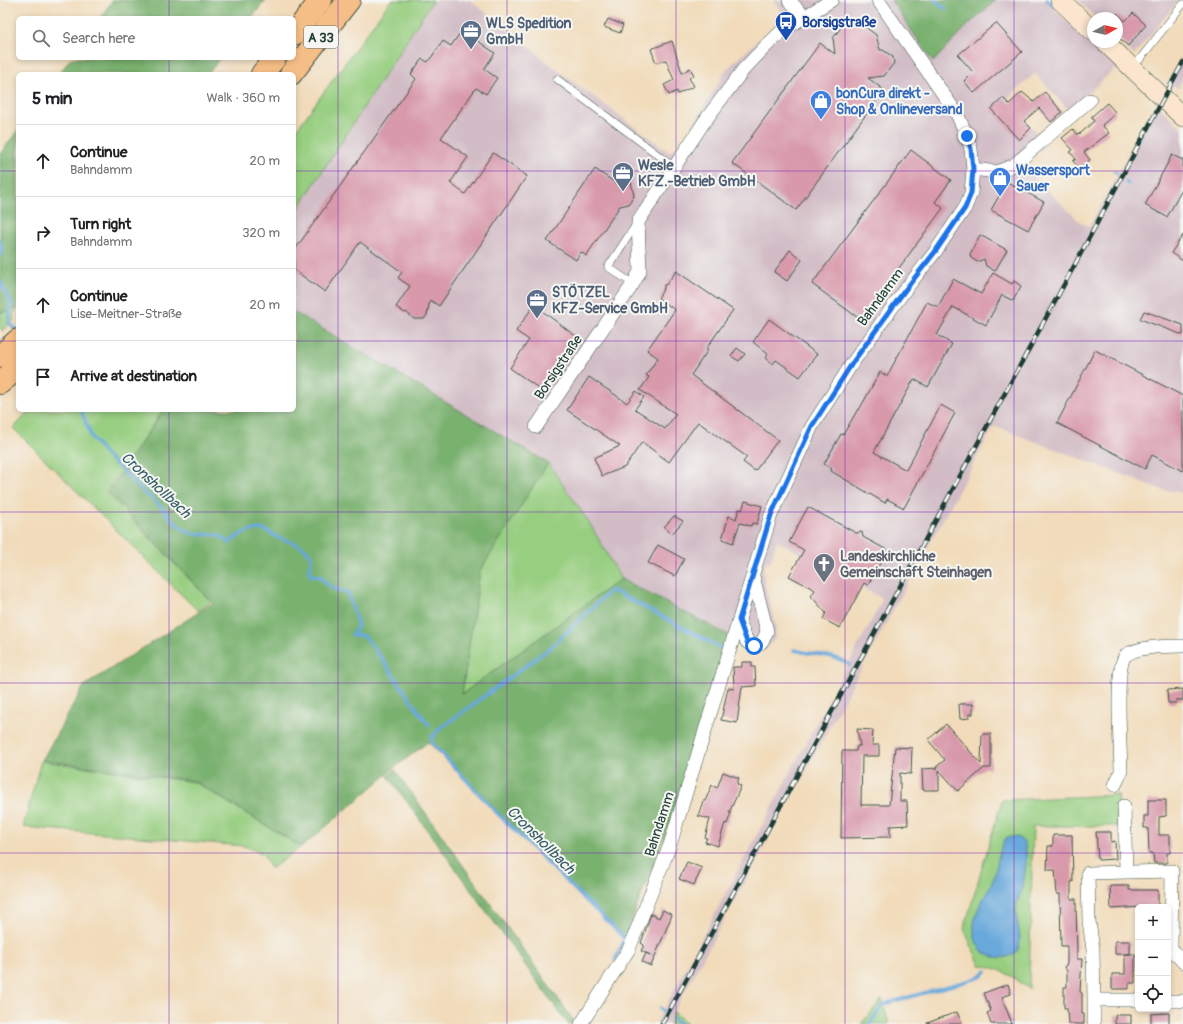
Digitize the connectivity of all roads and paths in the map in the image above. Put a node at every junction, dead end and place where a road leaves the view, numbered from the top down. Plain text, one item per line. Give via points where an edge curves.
1 (321, 0) edge
2 (349, 0) edge
3 (789, 0) edge
4 (832, 0) edge
5 (878, 0) edge
6 (1060, 0) edge
7 (1183, 4) edge
8 (804, 16) junction
9 (1087, 25) edge
10 (296, 31) edge
11 (1113, 48) edge
12 (273, 60) edge
13 (1136, 65) junction
14 (264, 72) edge
15 (293, 72) edge
16 (557, 79) dead end
17 (1090, 100) dead end
18 (1183, 117) edge
19 (674, 167) junction
20 (973, 169) junction
21 (638, 222) junction
22 (633, 284) junction
23 (536, 427) dead end
24 (753, 576) junction
25 (739, 620) junction
26 (1183, 646) edge
27 (1116, 785) dead end
28 (1124, 806) dead end
29 (1126, 871) junction
30 (1171, 917) joint
31 (1183, 928) edge
32 (1171, 940) edge
33 (1183, 962) edge
34 (1094, 1000) junction
35 (1135, 1000) edge
36 (1171, 1001) edge
37 (1183, 1001) edge
38 (581, 1024) edge
39 (1094, 1024) edge

1 - 10 highway, A 33
2 - 15 highway, A 33
3 - 8 street
4 - 8 street
5 - 20 street, Bahndamm via 956,114 971,149
6 - 9 main road
7 - 13 lane
8 - 19 street via 783,30 743,70
11 - 13 main road
12 - 14 highway
13 - 18 main road
16 - 19 lane
17 - 20 street via 1014,165 997,172
19 - 21 street
20 - 24 street, Bahndamm via 971,193 965,208 853,362 812,426 771,515
21 - 22 street, Borsigstraße via 640,271
21 - 22 lane via 608,267
22 - 23 street, Borsigstraße
24 - 25 street, Bahndamm
24 - 25 street via 767,631 764,640 754,646 747,642
25 - 38 street, Bahndamm via 670,845 630,949
26 - 27 street via 1136,650 1122,660 1119,680 1121,772
28 - 29 street
29 - 30 street via 1172,871
29 - 34 street via 1088,873
30 - 31 street
32 - 33 street via 1171,948
34 - 35 street
34 - 39 street
36 - 37 street

